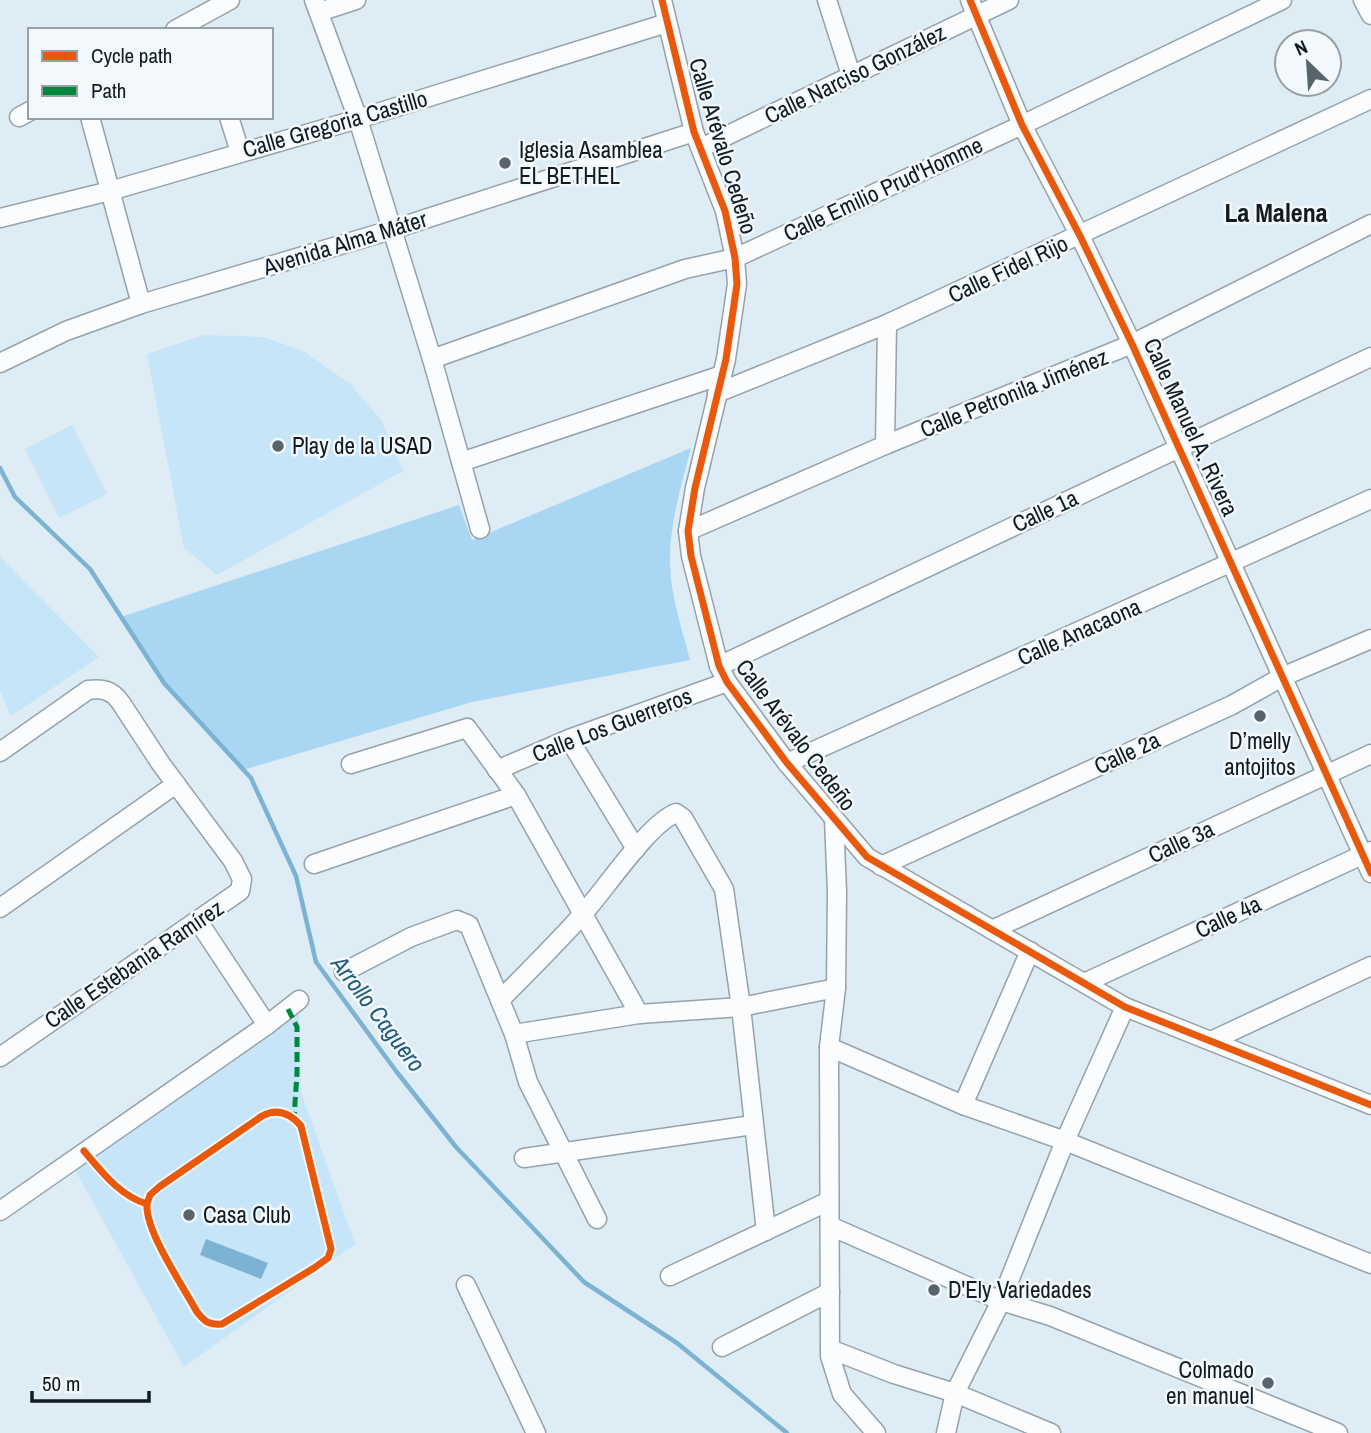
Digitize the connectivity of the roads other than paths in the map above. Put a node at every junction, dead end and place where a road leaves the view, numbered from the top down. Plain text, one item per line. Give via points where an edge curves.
1 (230, 0) edge
2 (356, 0) edge
3 (662, 0) edge
4 (827, 0) edge
5 (1009, 0) edge
6 (1282, 0) edge
7 (1363, 0) edge
8 (317, 6) edge
9 (973, 8) edge
10 (1371, 15) edge
11 (667, 23) junction
12 (198, 24) edge
13 (852, 75) junction
14 (1371, 99) edge
15 (91, 119) edge
16 (230, 119) edge
17 (358, 119) junction
18 (1022, 125) junction
19 (698, 140) junction
20 (240, 152) junction
21 (110, 191) junction
22 (0, 218) edge
23 (1371, 224) edge
24 (391, 230) junction
25 (1080, 236) junction
26 (736, 258) junction
27 (141, 304) junction
28 (887, 324) junction
29 (1132, 344) junction
30 (1371, 357) edge
31 (432, 359) junction
32 (0, 363) edge
33 (719, 384) junction
34 (885, 445) junction
35 (1179, 448) junction
36 (461, 462) junction
37 (1371, 499) edge
38 (480, 529) dead end
39 (688, 531) junction
40 (1232, 563) junction
41 (1371, 639) edge
42 (723, 674) junction
43 (1282, 677) junction
44 (569, 739) junction
45 (0, 752) edge
46 (1371, 754) edge
47 (787, 763) junction
48 (351, 764) dead end
49 (497, 769) junction
50 (1326, 775) junction
51 (176, 784) junction
52 (516, 795) junction
53 (834, 819) junction
54 (636, 849) junction
55 (1367, 853) edge
56 (314, 864) dead end
57 (881, 866) junction
58 (1371, 873) edge
59 (0, 908) edge
60 (583, 915) junction
61 (198, 921) junction
62 (992, 929) junction
63 (1030, 951) junction
64 (1371, 966) edge
65 (344, 972) dead end
66 (1084, 983) junction
67 (836, 988) junction
68 (299, 1000) dead end
69 (500, 1000) junction
70 (741, 1007) junction
71 (1125, 1007) junction
72 (639, 1014) junction
73 (267, 1024) junction
74 (514, 1034) junction
75 (1211, 1041) junction
76 (829, 1047) junction
77 (0, 1057) edge
78 (963, 1105) junction
79 (1371, 1105) edge
80 (753, 1125) junction
81 (1065, 1141) junction
82 (564, 1152) junction
83 (524, 1158) dead end
84 (830, 1201) junction
85 (0, 1211) edge
86 (597, 1219) dead end
87 (830, 1226) junction
88 (766, 1231) junction
89 (1371, 1264) edge
90 (670, 1276) dead end
91 (466, 1285) dead end
92 (830, 1292) junction
93 (1001, 1301) junction
94 (722, 1347) dead end
95 (830, 1349) junction
96 (956, 1393) junction
97 (536, 1433) edge
98 (876, 1433) edge
99 (946, 1433) edge
100 (1051, 1433) edge
101 (1338, 1433) edge

1 - 12 street
2 - 8 street
3 - 11 street, Calle Arévalo Cedeño
4 - 13 street
5 - 9 street, Calle Narciso González
6 - 18 street, Calle Emilio Prud'Homme
7 - 10 street
8 - 17 street
9 - 13 street, Calle Narciso González
9 - 18 street, Calle Manuel A. Rivera
11 - 17 street, Calle Gregoria Castillo
11 - 19 street, Calle Arévalo Cedeño
13 - 19 street, Calle Narciso González
14 - 25 street, Calle Fidel Rijo
15 - 21 street
16 - 20 street
17 - 20 street, Calle Gregoria Castillo
17 - 24 street
18 - 25 street, Calle Manuel A. Rivera
18 - 26 street, Calle Emilio Prud'Homme
19 - 24 street, Avenida Alma Máter
19 - 26 street, Calle Arévalo Cedeño via 725,212
20 - 21 street, Calle Gregoria Castillo
21 - 22 street, Calle Gregoria Castillo
21 - 27 street
23 - 29 street, Calle Petronila Jiménez
24 - 27 street, Avenida Alma Máter
24 - 31 street
25 - 28 street, Calle Fidel Rijo
25 - 29 street, Calle Manuel A. Rivera
26 - 31 street, Calle Emilio Prud'Homme via 685,269
26 - 33 street, Calle Arévalo Cedeño via 737,284
27 - 32 street, Avenida Alma Máter via 66,331
28 - 33 street, Calle Fidel Rijo
28 - 34 street
29 - 34 street, Calle Petronila Jiménez
29 - 35 street, Calle Manuel A. Rivera
30 - 35 street, Calle 1a
31 - 36 street
33 - 36 street, Calle Fidel Rijo
33 - 39 street, Calle Arévalo Cedeño
34 - 39 street, Calle Petronila Jiménez
35 - 40 street, Calle Manuel A. Rivera
35 - 42 street, Calle 1a
36 - 38 street
37 - 40 street, Calle Anacaona
39 - 42 street, Calle Arévalo Cedeño
40 - 43 street, Calle Manuel A. Rivera
40 - 47 street, Calle Anacaona
41 - 43 street, Calle 2a
42 - 44 street, Calle Los Guerreros
42 - 47 street, Calle Arévalo Cedeño
43 - 50 street, Calle Manuel A. Rivera
43 - 57 street, Calle 2a via 1232,705
44 - 49 street, Calle Los Guerreros
44 - 54 street
45 - 51 street via 88,691 100,688 116,695
46 - 50 street, Calle 3a
47 - 53 street, Calle Arévalo Cedeño
48 - 49 street via 467,728
49 - 52 street
50 - 55 street, Calle Manuel A. Rivera
50 - 62 street, Calle 3a
51 - 59 street
51 - 61 street, Calle Estebania Ramírez via 242,879 240,891
52 - 56 street
52 - 60 street
53 - 57 street, Calle Arévalo Cedeño via 867,858
53 - 67 street
54 - 60 street
54 - 70 street via 666,817 676,813 684,818 724,889
55 - 58 street, Calle Manuel A. Rivera
55 - 66 street, Calle 4a
57 - 62 street, Calle Arévalo Cedeño
60 - 69 street
60 - 72 street
61 - 73 street
61 - 77 street, Calle Estebania Ramírez
62 - 63 street, Calle Arévalo Cedeño
63 - 66 street, Calle Arévalo Cedeño
63 - 78 street
64 - 75 street
65 - 69 street via 411,937 457,920 469,925
66 - 71 street, Calle Arévalo Cedeño
67 - 70 street
67 - 76 street
68 - 73 street
69 - 74 street
70 - 72 street
70 - 80 street
71 - 75 street, Calle Arévalo Cedeño
71 - 81 street
72 - 74 street
73 - 85 street
74 - 82 street via 528,1082
75 - 79 street, Calle Arévalo Cedeño
76 - 78 street
76 - 84 street
78 - 81 street
80 - 82 street
80 - 88 street
81 - 89 street
81 - 93 street
82 - 83 street
82 - 86 street
84 - 87 street
84 - 88 street
87 - 92 street
87 - 93 street
88 - 90 street
91 - 97 street
92 - 94 street
92 - 95 street
93 - 96 street
93 - 101 street via 1050,1316
95 - 96 street
95 - 98 street via 842,1394
96 - 99 street
96 - 100 street

